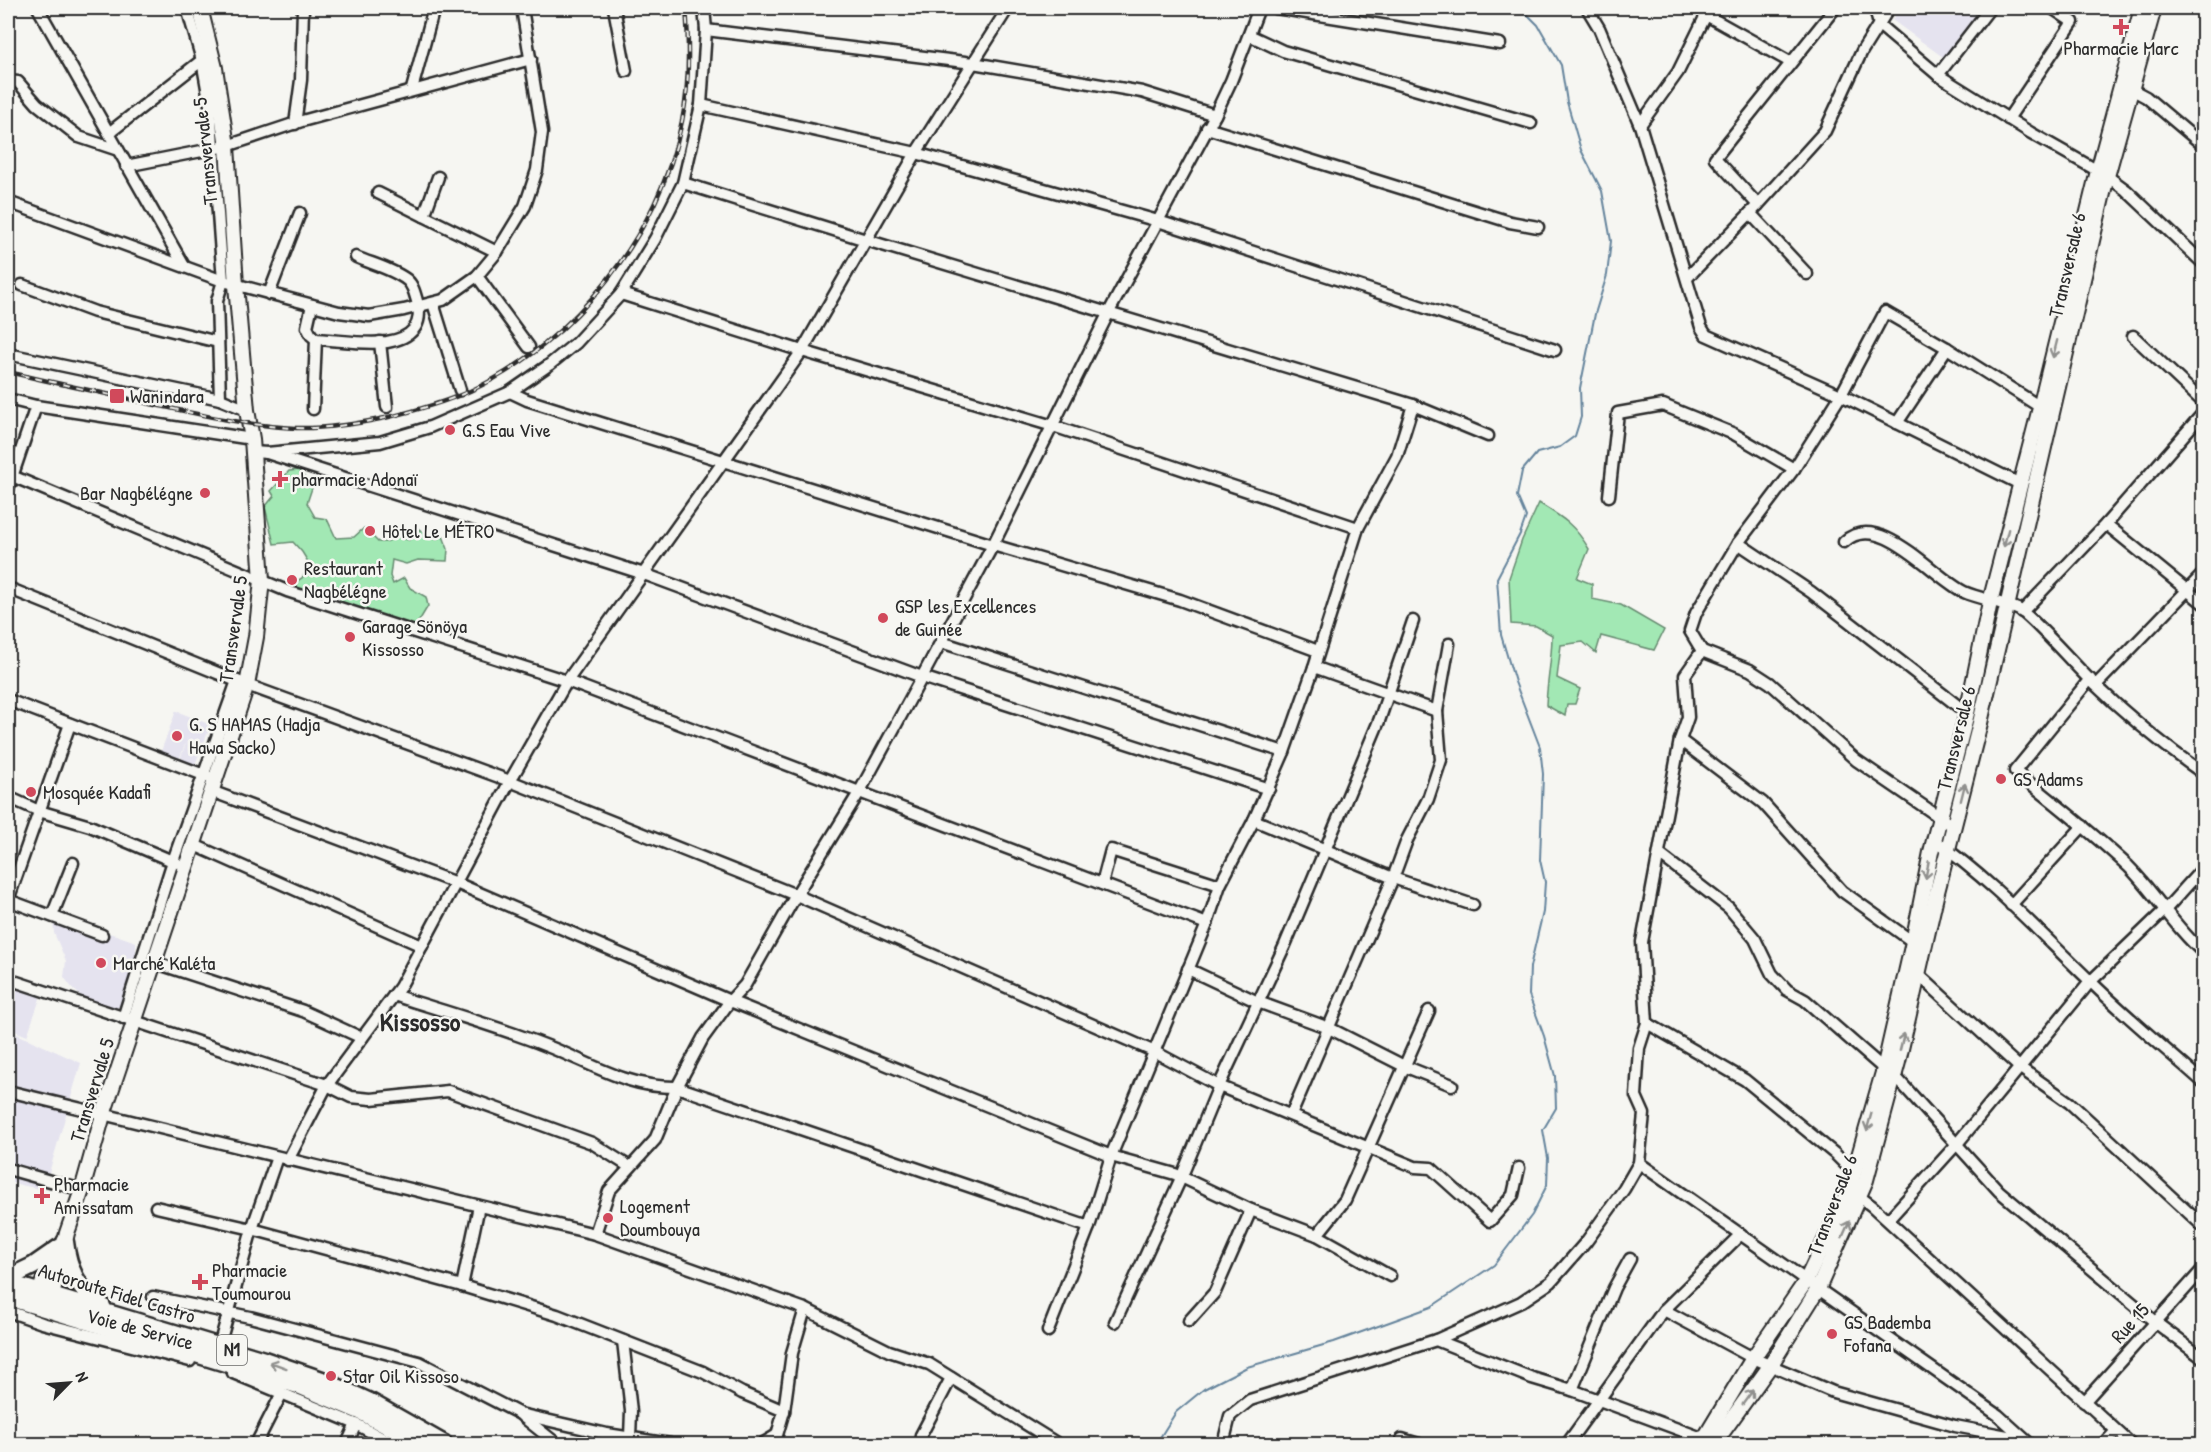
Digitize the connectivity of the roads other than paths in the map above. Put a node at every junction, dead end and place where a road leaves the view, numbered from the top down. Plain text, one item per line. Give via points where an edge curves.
1 (38, 8) edge
2 (187, 8) edge
3 (200, 8) edge
4 (303, 8) edge
5 (434, 8) edge
6 (522, 8) edge
7 (614, 8) edge
8 (704, 8) edge
9 (1008, 8) edge
10 (1259, 8) edge
11 (1276, 8) edge
12 (1587, 8) edge
13 (1835, 8) edge
14 (1875, 8) edge
15 (1889, 8) edge
16 (1990, 8) edge
17 (2052, 8) edge
18 (2142, 8) edge
19 (2154, 8) edge
20 (1879, 25) junction
21 (706, 30) junction
22 (1249, 35) junction
23 (1500, 44) dead end
24 (206, 56) junction
25 (531, 59) junction
26 (1790, 62) junction
27 (973, 63) junction
28 (626, 71) dead end
29 (1938, 75) junction
30 (8, 81) edge
31 (2131, 89) junction
32 (412, 90) junction
33 (701, 105) junction
34 (1215, 115) junction
35 (2008, 119) junction
36 (1531, 123) dead end
37 (295, 124) junction
38 (1640, 125) junction
39 (1207, 128) junction
40 (109, 133) junction
41 (2204, 146) edge
42 (220, 147) junction
43 (118, 150) junction
44 (916, 153) junction
45 (126, 166) junction
46 (2103, 174) junction
47 (438, 177) dead end
48 (682, 183) junction
49 (378, 193) dead end
50 (8, 202) edge
51 (1754, 209) junction
52 (300, 213) dead end
53 (424, 216) junction
54 (1158, 221) junction
55 (1538, 227) dead end
56 (866, 240) junction
57 (497, 252) junction
58 (356, 257) dead end
59 (2204, 264) edge
60 (184, 266) junction
61 (1807, 274) dead end
62 (477, 276) junction
63 (1687, 278) junction
64 (230, 283) junction
65 (22, 285) dead end
66 (269, 294) junction
67 (621, 294) junction
68 (433, 303) junction
69 (312, 305) junction
70 (419, 307) junction
71 (1109, 312) junction
72 (2133, 336) dead end
73 (316, 339) junction
74 (218, 342) junction
75 (380, 342) junction
76 (529, 347) dead end
77 (1947, 348) junction
78 (1555, 350) dead end
79 (802, 351) junction
80 (8, 354) edge
81 (460, 390) dead end
82 (510, 392) junction
83 (1841, 394) junction
84 (8, 399) edge
85 (220, 399) junction
86 (2204, 403) edge
87 (1413, 405) junction
88 (36, 406) junction
89 (387, 407) dead end
90 (247, 410) junction
91 (313, 410) dead end
92 (2046, 411) junction
93 (2204, 412) edge
94 (1897, 423) junction
95 (1053, 426) junction
96 (1488, 436) dead end
97 (252, 446) junction
98 (267, 453) junction
99 (723, 460) junction
100 (1794, 469) junction
101 (12, 476) junction
102 (2020, 484) junction
103 (8, 489) edge
104 (1609, 496) dead end
105 (2106, 524) junction
106 (1358, 528) junction
107 (1844, 542) dead end
108 (1738, 543) junction
109 (993, 545) junction
110 (2204, 573) edge
111 (644, 574) junction
112 (262, 580) junction
113 (8, 588) edge
114 (2187, 590) junction
115 (1990, 602) junction
116 (2204, 603) edge
117 (2008, 606) junction
118 (2022, 612) junction
119 (1413, 621) dead end
120 (941, 642) junction
121 (1449, 644) dead end
122 (1318, 651) junction
123 (1702, 651) junction
124 (1314, 667) junction
125 (922, 677) junction
126 (567, 681) junction
127 (2093, 682) junction
128 (242, 683) junction
129 (1389, 693) junction
130 (9, 705) edge
131 (1437, 711) junction
132 (1967, 713) junction
133 (70, 724) junction
134 (1680, 740) junction
135 (1284, 752) junction
136 (2204, 774) edge
137 (510, 781) junction
138 (210, 782) junction
139 (1269, 789) junction
140 (860, 791) junction
141 (8, 797) edge
142 (39, 811) junction
143 (1940, 817) junction
144 (1254, 820) junction
145 (2084, 826) junction
146 (1954, 827) junction
147 (1934, 840) junction
148 (192, 844) junction
149 (1325, 850) junction
150 (1948, 850) junction
151 (1659, 854) junction
152 (73, 863) dead end
153 (179, 864) junction
154 (2204, 867) edge
155 (1393, 878) junction
156 (456, 884) junction
157 (1102, 884) junction
158 (1220, 885) junction
159 (796, 895) junction
160 (8, 900) edge
161 (1473, 905) dead end
162 (2011, 905) junction
163 (2166, 909) junction
164 (52, 916) junction
165 (1207, 924) junction
166 (102, 935) dead end
167 (1913, 942) junction
168 (422, 946) junction
169 (2204, 953) edge
170 (153, 962) junction
171 (1188, 969) junction
172 (1919, 975) junction
173 (8, 979) edge
174 (2090, 981) junction
175 (394, 995) junction
176 (730, 1001) junction
177 (1258, 1002) junction
178 (1429, 1011) dead end
179 (128, 1019) junction
180 (1647, 1023) junction
181 (1329, 1028) junction
182 (362, 1038) junction
183 (1155, 1052) junction
184 (1404, 1065) junction
185 (2019, 1066) junction
186 (1889, 1072) junction
187 (2204, 1083) edge
188 (1452, 1084) dead end
189 (327, 1085) junction
190 (1219, 1086) junction
191 (677, 1087) junction
192 (8, 1091) edge
193 (103, 1115) junction
194 (1291, 1115) junction
195 (1956, 1145) junction
196 (1369, 1147) junction
197 (1111, 1156) junction
198 (282, 1158) junction
199 (1639, 1163) junction
200 (630, 1167) junction
201 (1519, 1168) dead end
202 (8, 1169) edge
203 (1854, 1173) junction
204 (1181, 1178) junction
205 (82, 1190) junction
206 (1860, 1197) junction
207 (479, 1206) junction
208 (156, 1207) dead end
209 (1251, 1210) junction
210 (1888, 1220) junction
211 (1089, 1227) junction
212 (2204, 1227) edge
213 (252, 1229) junction
214 (595, 1234) junction
215 (1742, 1234) junction
216 (1317, 1235) junction
217 (64, 1241) junction
218 (1630, 1259) dead end
219 (2204, 1268) edge
220 (1390, 1276) dead end
221 (8, 1278) edge
222 (1806, 1281) junction
223 (462, 1286) junction
224 (1818, 1289) junction
225 (153, 1297) dead end
226 (8, 1298) edge
227 (44, 1300) junction
228 (805, 1309) junction
229 (1664, 1310) junction
230 (227, 1312) junction
231 (115, 1314) junction
232 (1189, 1321) dead end
233 (1115, 1322) dead end
234 (2155, 1322) junction
235 (1048, 1330) dead end
236 (1436, 1340) junction
237 (623, 1341) junction
238 (219, 1346) junction
239 (1753, 1358) junction
240 (2204, 1359) edge
241 (1770, 1366) junction
242 (951, 1378) junction
243 (1572, 1390) junction
244 (282, 1392) junction
245 (1599, 1401) junction
246 (2084, 1402) junction
247 (784, 1411) junction
248 (520, 1414) junction
249 (356, 1424) junction
250 (2116, 1431) junction
251 (630, 1437) junction
252 (605, 1439) edge
253 (1402, 1439) dead end
254 (2026, 1442) edge
255 (1711, 1443) edge
256 (256, 1444) edge
257 (348, 1444) edge
258 (393, 1444) edge
259 (421, 1444) edge
260 (444, 1444) edge
261 (557, 1444) edge
262 (670, 1444) edge
263 (762, 1444) edge
264 (920, 1444) edge
265 (1058, 1444) edge
266 (1223, 1444) edge
267 (1419, 1444) edge
268 (1567, 1444) edge
269 (2104, 1444) edge
270 (2132, 1444) edge

1 - 40 street
2 - 24 street
3 - 24 main road, Transvervale 5
4 - 37 street
5 - 32 street
6 - 25 street
7 - 28 street
8 - 21 street
9 - 27 street
10 - 22 street
11 - 23 street
12 - 38 street
13 - 26 street
14 - 20 street
15 - 20 street
16 - 29 street
17 - 35 street via 2073,22
18 - 46 main road, Transversale 6
19 - 31 main road, Transversale 6
20 - 29 street
20 - 51 street via 1862,51 1825,131
21 - 27 street
21 - 33 street
22 - 34 street
22 - 36 street via 1283,51
24 - 40 street
24 - 42 main road, Transvervale 5
25 - 32 street
25 - 57 street via 542,132 537,170 525,206
26 - 38 street via 1706,15 1678,72
26 - 51 street via 1715,158
27 - 34 street via 1142,92
27 - 44 street
29 - 35 street
30 - 43 street via 18,82 37,104 79,137
31 - 41 street
31 - 46 main road, Transversale 6
32 - 37 street
33 - 44 street
33 - 48 street
34 - 39 street
35 - 46 street
37 - 42 street
38 - 63 street
39 - 54 street
39 - 55 street via 1510,222
40 - 43 street
42 - 45 street
42 - 64 main road, Transvervale 5
43 - 45 street
44 - 54 street
44 - 56 street
45 - 60 street
46 - 59 street via 2126,190
46 - 92 main road, Transversale 6
47 - 53 street
48 - 56 street
48 - 67 street via 655,239
49 - 53 street
50 - 60 street
51 - 61 street
51 - 63 street
52 - 66 street
53 - 57 street
54 - 71 street
54 - 78 street
56 - 71 street
56 - 79 street
57 - 62 street
58 - 70 street via 410,282
60 - 64 street
62 - 68 street
62 - 76 street
63 - 83 street via 1706,335
64 - 66 street
64 - 74 street via 217,301
64 - 90 main road, Transvervale 5
65 - 74 street via 95,312
66 - 69 street
67 - 79 street
67 - 82 street via 576,343
68 - 70 street
68 - 81 street
69 - 70 street via 369,316
69 - 73 street via 307,327
70 - 75 street via 420,322 415,329
71 - 87 street
71 - 95 street
72 - 86 street
73 - 75 street
73 - 91 street
74 - 85 street
75 - 89 street
77 - 83 street via 1885,312
77 - 92 street
77 - 94 street
79 - 95 street
79 - 99 street
80 - 85 street
82 - 98 street via 430,427 380,442
82 - 99 street
83 - 94 street
83 - 100 street
84 - 88 street
85 - 90 street
87 - 96 street
87 - 106 street via 1397,456
88 - 97 street
88 - 101 street
90 - 97 main road, Transvervale 5
92 - 102 main road, Transversale 6
92 - 117 main road, Transversale 6
93 - 105 street
94 - 102 street
95 - 106 street
95 - 109 street
97 - 98 street
97 - 112 main road, Transvervale 5
98 - 111 street
99 - 109 street
99 - 111 street
100 - 104 street via 1734,434 1663,405 1618,413
100 - 108 street
101 - 103 street
101 - 112 street
102 -> 115 main road, Transversale 6
105 - 114 street
105 - 118 street
106 - 122 street
107 - 115 street via 1852,535 1868,532 1898,542 1946,581
108 - 123 street via 1696,613 1690,632
108 - 132 street via 1811,592
109 - 120 street
109 - 122 street via 1180,600
110 - 114 street
111 - 125 street
111 - 126 street
112 - 126 street
112 - 128 main road, Transvervale 5 via 256,637
113 - 128 street
114 - 116 street
114 - 127 street
115 - 117 street
115 - 132 main road, Transversale 6
117 - 118 street
146 -> 117 main road, Transversale 6
118 - 127 street
119 - 129 street
120 - 125 street
120 - 135 street
121 - 131 street
122 - 124 street
123 - 134 street via 1685,675 1688,717
123 - 143 street via 1750,670 1770,683 1856,760
124 - 129 street
124 - 135 street
125 - 139 street
125 - 140 street
126 - 137 street
126 - 140 street
127 - 136 street
127 - 145 street via 2015,771
128 - 137 street
128 - 138 main road, Transvervale 5
129 - 131 street
129 - 149 street
130 - 133 street
131 - 155 street via 1441,760
132 - 143 main road, Transversale 6
133 - 138 street
133 - 142 street
134 - 151 street
134 - 167 street via 1763,803 1842,891
135 - 139 street
137 - 156 street
137 - 159 street
138 - 148 main road, Transvervale 5
138 - 153 street
138 - 156 street
139 - 144 street
140 - 157 street
140 - 159 street
141 - 142 street
142 - 153 street via 90,826
142 - 160 street
143 - 146 street
143 - 147 main road, Transversale 6
144 - 149 street
144 - 158 street
145 - 162 street
145 - 163 street via 2129,867
146 - 150 main road, Transversale 6
147 - 150 street
147 -> 167 main road, Transversale 6
148 - 153 main road, Transvervale 5
148 - 168 street
149 - 155 street
149 - 177 street
150 - 162 street
150 - 172 main road, Transversale 6
151 - 180 street via 1642,942
151 - 186 street via 1729,908 1755,939 1772,974 1787,990 1805,1000
152 - 164 street
153 - 170 main road, Transvervale 5
153 - 179 street
154 - 163 street
155 - 161 street
155 - 181 street
156 - 168 street
156 - 176 street
157 - 158 street via 1112,850
157 - 165 street
158 - 165 street
159 - 176 street via 745,985
159 - 183 street
160 - 164 street
162 - 174 street
163 - 169 street via 2188,940
163 - 174 street
164 - 166 street
165 - 171 street
167 - 186 main road, Transversale 6
168 - 175 street
170 - 179 main road, Transvervale 5
170 - 182 street via 303,1011
171 - 177 street
171 - 183 street
172 - 185 street
186 -> 172 main road, Transversale 6
173 - 179 street
174 - 185 street
174 - 187 street
175 - 182 street
175 - 191 street via 547,1046 621,1080 660,1088
176 - 191 street via 703,1038
176 - 197 street
177 - 181 street
177 - 190 street
178 - 184 street
179 - 189 street
179 - 193 main road, Transvervale 5
180 - 199 street via 1639,1048 1636,1096 1644,1114
180 - 203 street via 1745,1080
181 - 184 street
181 - 194 street
182 - 189 street
183 - 190 street
183 - 197 street
184 - 188 street
184 - 196 street
185 - 195 street
185 - 212 street via 2070,1103
186 - 195 street
186 -> 203 main road, Transversale 6
186 - 206 main road, Transversale 6
189 - 198 street
189 - 200 street via 351,1097 371,1099 448,1091 592,1143
190 - 194 street
190 - 204 street
191 - 200 street via 655,1140
191 - 211 street
192 - 193 street
193 - 198 street
193 - 205 main road, Transvervale 5
194 - 196 street
195 - 210 street
195 - 234 street via 1999,1191
196 - 201 street via 1415,1167 1431,1168 1490,1221 1513,1195
196 - 216 street via 1345,1200
197 - 204 street
197 - 211 street
198 - 207 street
198 - 213 street
199 - 215 street
199 - 236 street via 1586,1242 1551,1282 1521,1302
200 - 214 street via 609,1191
202 - 205 street
203 - 222 main road, Transversale 6
204 - 209 street
204 - 233 street
205 - 217 main road, Transvervale 5
206 - 210 street
224 -> 206 main road, Transversale 6
207 - 214 street
207 - 223 street
208 - 213 street
209 - 216 street
209 - 232 street via 1215,1292
210 - 246 street
211 - 235 street
213 - 223 street
213 - 230 street
214 - 228 street
215 - 222 street
215 - 229 street
216 - 220 street
217 - 221 highway via 33,1266
217 - 227 main road, Transvervale 5
217 - 231 highway via 70,1268 81,1288
218 - 243 street
219 - 234 street, Rue 15
222 - 224 street
222 - 239 main road, Transversale 6
223 - 237 street via 557,1315
224 - 241 main road, Transversale 6
224 - 254 street via 1998,1415
225 - 230 street
226 - 227 highway, Autoroute Fidel Castro / N1
226 - 244 street, Voie de Service via 42,1323 177,1357
227 - 231 highway, Autoroute Fidel Castro / N1
227 - 259 highway, Autoroute Fidel Castro / N1 via 298,1385 362,1412
228 - 242 street via 889,1351 929,1364
228 - 247 street via 792,1353
229 - 239 street
229 - 245 street
230 - 238 street
230 - 248 street via 419,1362
231 - 238 highway, Autoroute Fidel Castro / N1
234 - 240 street
234 - 246 street, Rue 15
236 - 243 street
236 - 266 street via 1250,1400 1230,1416
237 - 247 street via 703,1372
237 - 251 street
260 -> 238 highway, Autoroute Fidel Castro / N1 via 322,1380
239 - 241 street
239 - 255 main road, Transversale 6
241 - 254 street via 1833,1392
255 -> 241 main road, Transversale 6
242 - 264 street
242 - 265 street
243 - 245 street
244 - 249 street, Voie de Service
244 - 256 street
245 - 255 street
245 - 268 street
246 - 250 street
247 - 263 street via 777,1435
248 - 252 street
248 - 261 street
249 - 257 street
249 - 258 street, Voie de Service
250 - 269 street
250 - 270 street
251 - 252 street
251 - 262 street
253 - 267 street

